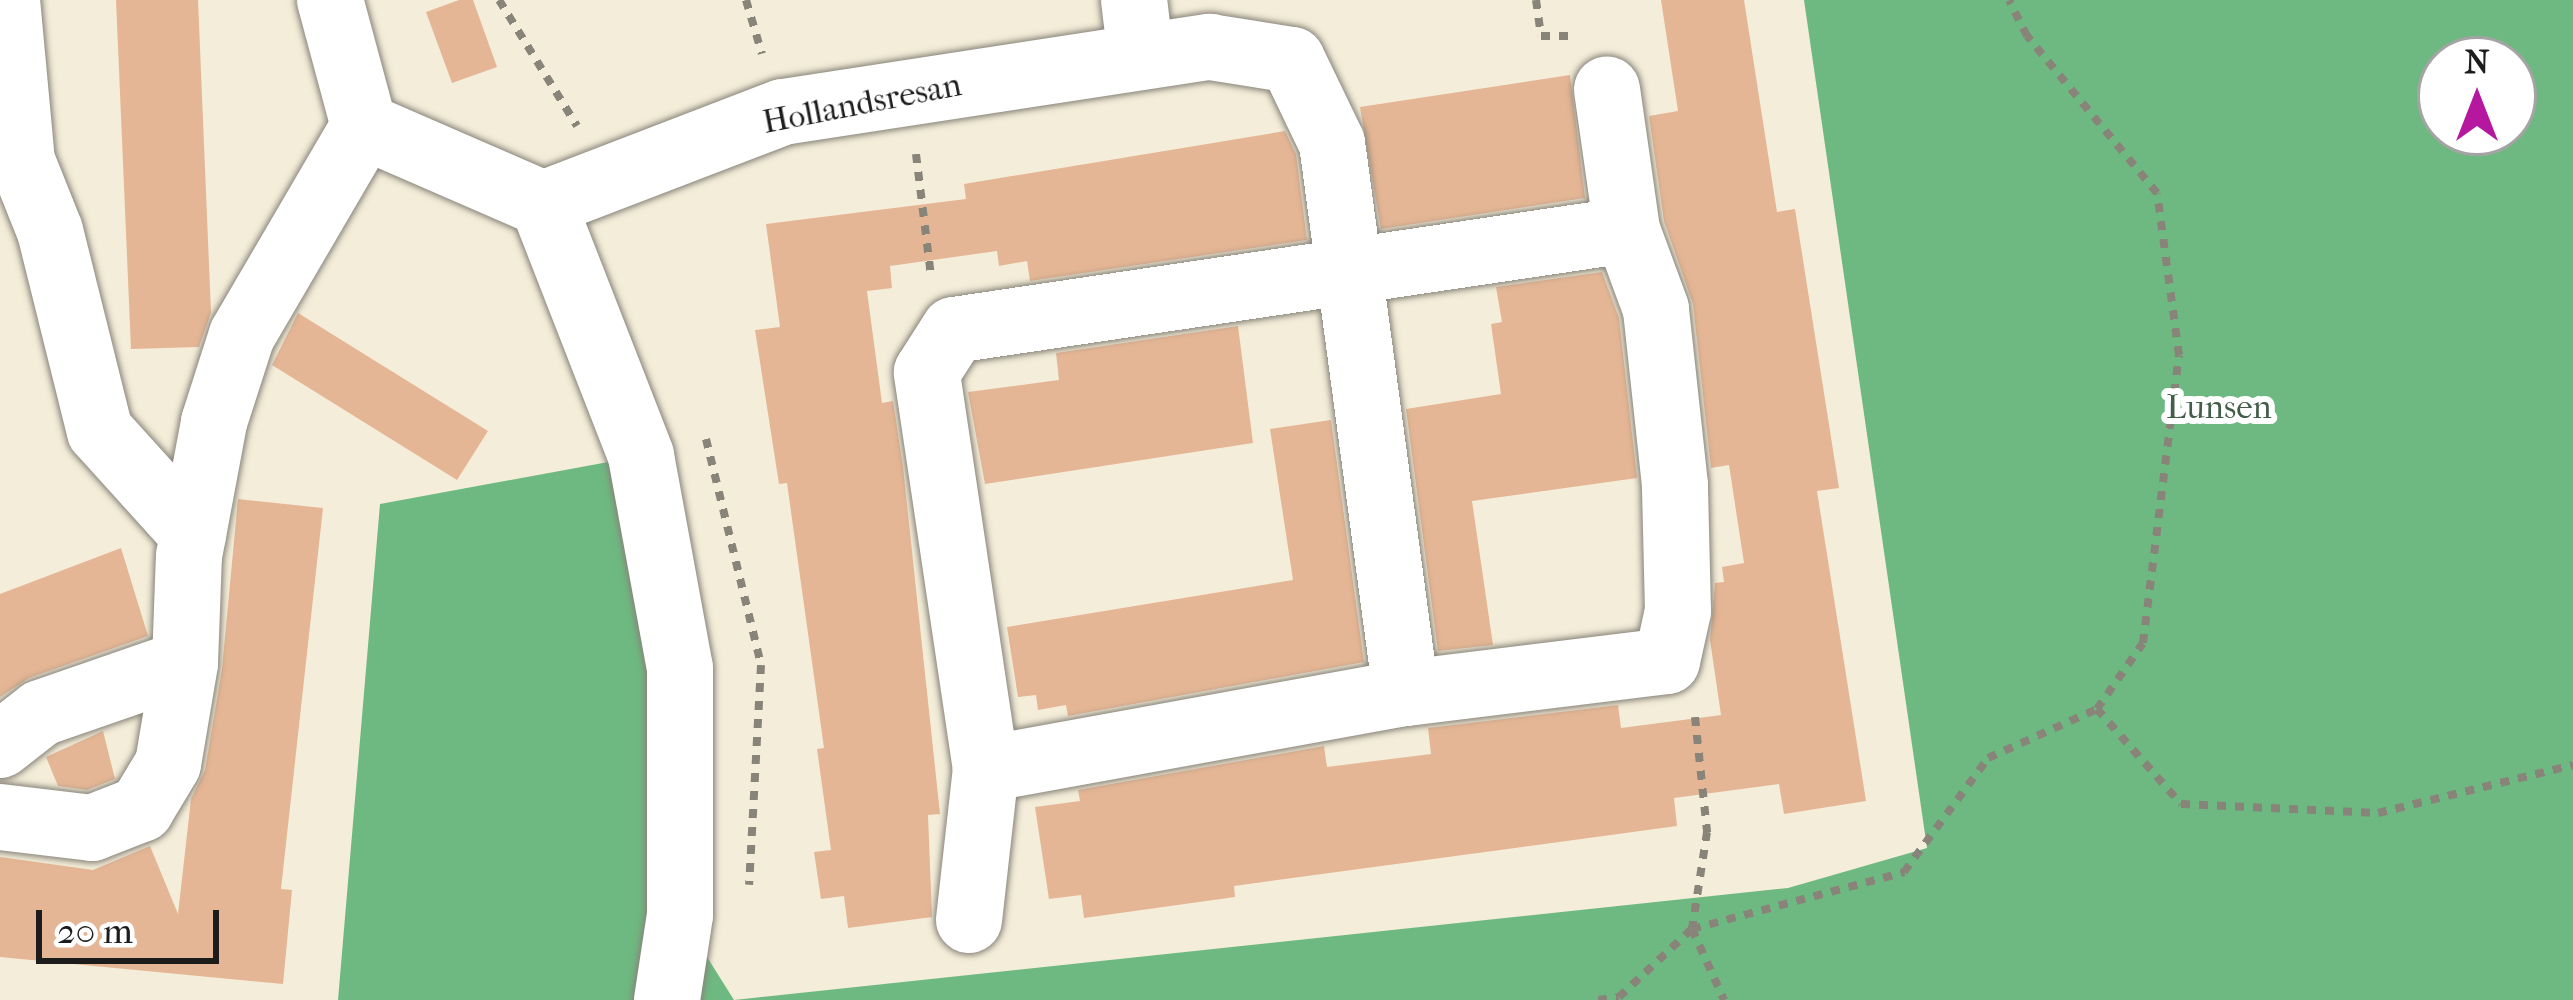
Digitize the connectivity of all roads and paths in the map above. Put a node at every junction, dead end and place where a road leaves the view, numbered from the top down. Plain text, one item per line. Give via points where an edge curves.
1 (7, 0) edge
2 (330, 0) edge
3 (2008, 0) edge
4 (1138, 29) edge
5 (1607, 89) dead end
6 (908, 93) junction
7 (364, 126) junction
8 (543, 204) junction
9 (1627, 230) junction
10 (1350, 276) junction
11 (940, 352) junction
12 (193, 533) junction
13 (1666, 661) junction
14 (185, 663) junction
15 (1406, 693) junction
16 (2097, 709) junction
17 (0, 745) edge
18 (2573, 765) edge
19 (986, 769) junction
20 (0, 817) edge
21 (968, 920) dead end
22 (1692, 929) junction
23 (667, 1000) edge
24 (1598, 1000) edge
25 (1724, 1000) edge

1 - 12 street via 22,161 50,231 100,431
2 - 7 street
3 - 16 path via 2027,36 2157,193 2179,355 2143,643
4 - 6 street, Hollandsresan
4 - 10 street, Hollandsresan via 1292,60 1332,143
5 - 9 street
6 - 8 street, Hollandsresan via 783,112
6 - 11 path
7 - 8 street
7 - 12 street via 242,335 214,422
8 - 23 street via 641,455 680,668 680,914
9 - 10 street
9 - 13 street via 1656,309 1675,485 1678,610
10 - 11 street via 954,330
10 - 15 street, Hollandsresan
11 - 19 street via 927,372
12 - 14 street
13 - 15 street
13 - 22 path via 1697,720 1707,832
14 - 17 street via 41,713
14 - 20 street via 168,764 141,809 92,828
15 - 19 street
16 - 18 path via 2180,804 2378,813
16 - 22 path via 1988,758 1904,872
19 - 21 street
22 - 24 path via 1619,997
22 - 25 path

